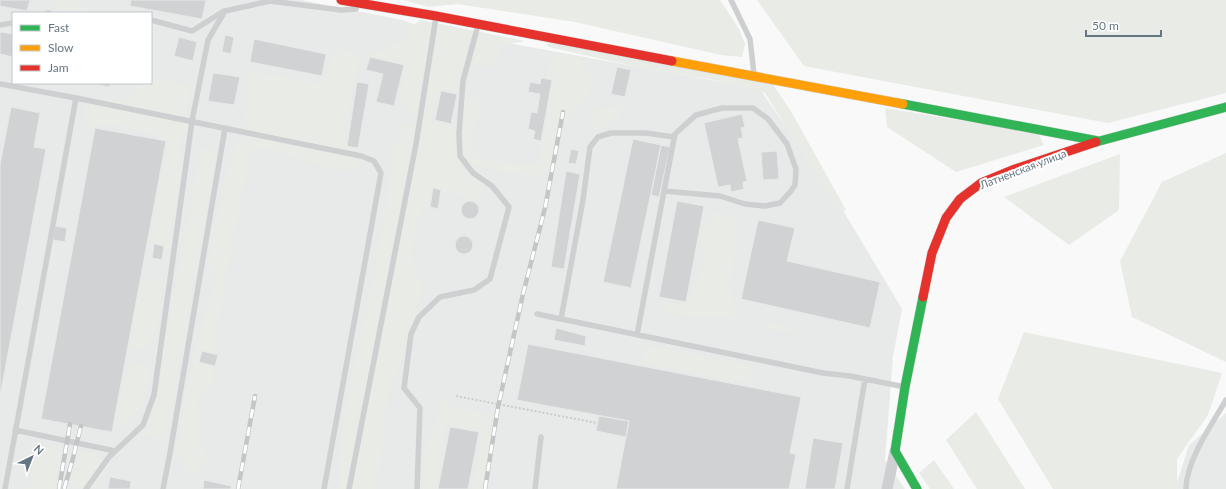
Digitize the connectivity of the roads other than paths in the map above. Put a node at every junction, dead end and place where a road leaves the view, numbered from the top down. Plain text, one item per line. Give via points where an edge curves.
1 (341, 0) edge
2 (731, 0) edge
3 (392, 6) edge
4 (225, 11) junction
5 (436, 16) junction
6 (152, 20) edge
7 (12, 23) edge
8 (0, 25) edge
9 (478, 25) junction
10 (754, 77) junction
11 (0, 84) edge
12 (76, 98) junction
13 (1226, 107) edge
14 (192, 121) junction
15 (225, 128) junction
16 (674, 138) junction
17 (1098, 142) junction
18 (664, 191) junction
19 (537, 314) dead end
20 (561, 319) junction
21 (637, 334) junction
22 (865, 379) junction
23 (905, 387) junction
24 (1226, 400) edge
25 (15, 430) junction
26 (541, 437) dead end
27 (115, 451) junction
28 (895, 451) junction
29 (4, 489) edge
30 (86, 489) edge
31 (163, 489) edge
32 (324, 489) edge
33 (349, 489) edge
34 (417, 489) edge
35 (535, 489) edge
36 (847, 489) edge
37 (887, 489) edge
38 (917, 489) edge
39 (1186, 489) edge

1 - 3 street
2 - 10 lane via 750,39
3 - 4 lane via 341,10 270,1
3 - 5 street
4 - 6 lane via 192,31
4 - 14 lane via 208,40
5 - 9 street
5 - 33 lane via 416,144
7 - 8 lane
9 - 10 street
9 - 34 lane via 463,81 458,132 460,156 473,173 492,186 509,207 490,279 474,290 440,297 419,317 410,334 404,388 420,408
10 - 17 street
11 - 12 lane
12 - 14 lane
12 - 25 lane
13 - 17 street, Латненская улица
14 - 15 lane
14 - 27 lane via 154,395 143,425
15 - 31 lane
15 - 32 lane via 361,156 374,161 381,173
16 - 18 lane
16 - 18 lane via 674,134 696,115 722,108 753,108 768,119 787,144 796,169 796,185 780,203 765,206 746,204 720,196
16 - 20 lane via 611,133 598,137 590,147 584,200
17 - 23 street, Латненская улица via 980,183 960,198 946,218 932,253
18 - 21 lane
19 - 20 lane
20 - 21 lane
21 - 22 lane via 822,373
22 - 23 lane
22 - 36 lane
23 - 28 street, Латненская улица
24 - 39 lane via 1197,450 1186,481
25 - 27 lane
25 - 29 lane
26 - 35 lane
27 - 30 lane
28 - 37 street, Латненская улица
28 - 38 street

